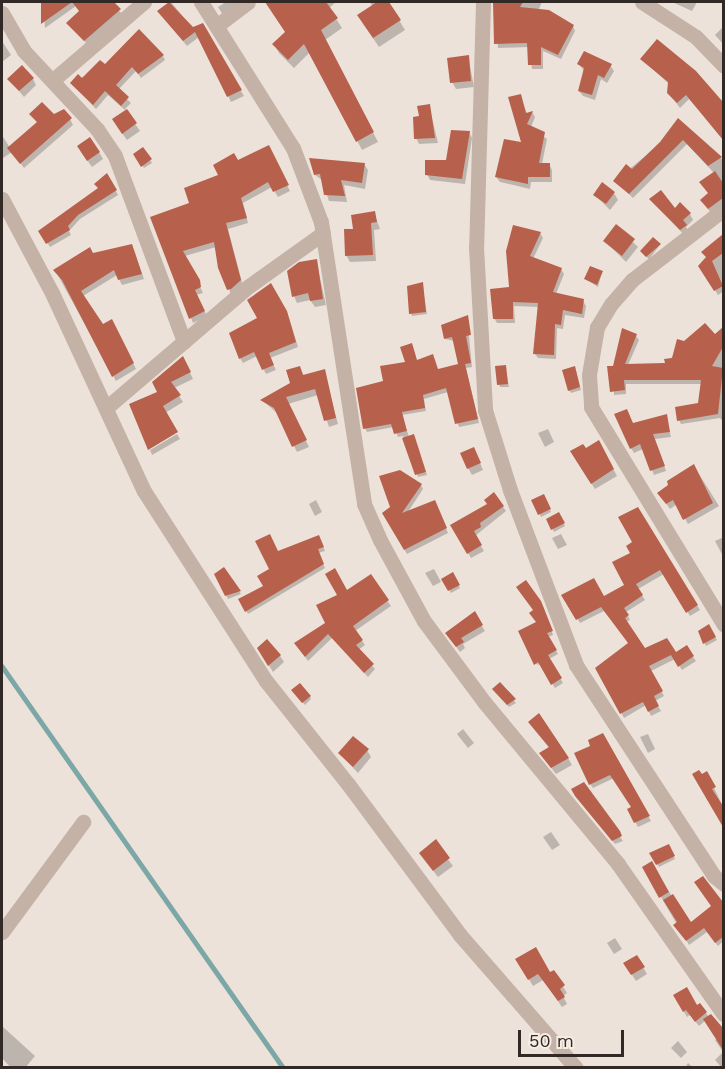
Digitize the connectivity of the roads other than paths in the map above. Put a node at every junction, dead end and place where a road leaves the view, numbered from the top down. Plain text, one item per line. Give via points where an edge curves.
1 (144, 2) edge
2 (201, 2) edge
3 (248, 2) edge
4 (483, 2) edge
5 (642, 2) edge
6 (2, 13) edge
7 (219, 24) junction
8 (723, 66) edge
9 (53, 80) junction
10 (2, 199) edge
11 (723, 209) edge
12 (323, 233) junction
13 (184, 342) junction
14 (106, 408) junction
15 (723, 625) edge
16 (83, 822) dead end
17 (723, 884) edge
18 (2, 932) edge
19 (723, 1015) edge
20 (576, 1068) edge

1 - 9 street
2 - 7 street
3 - 7 street
4 - 17 street via 476,247 485,410 510,490 576,665 714,876
5 - 8 street via 696,37
6 - 9 street via 24,51
7 - 12 street via 293,148
9 - 13 street via 116,156
10 - 14 street
11 - 15 street via 632,280 611,304 597,327 589,375 591,407
12 - 13 street via 249,286
12 - 19 street via 363,504 380,540 424,621 485,703 618,864
13 - 14 street
14 - 20 street via 144,491 266,681 460,935
16 - 18 street

